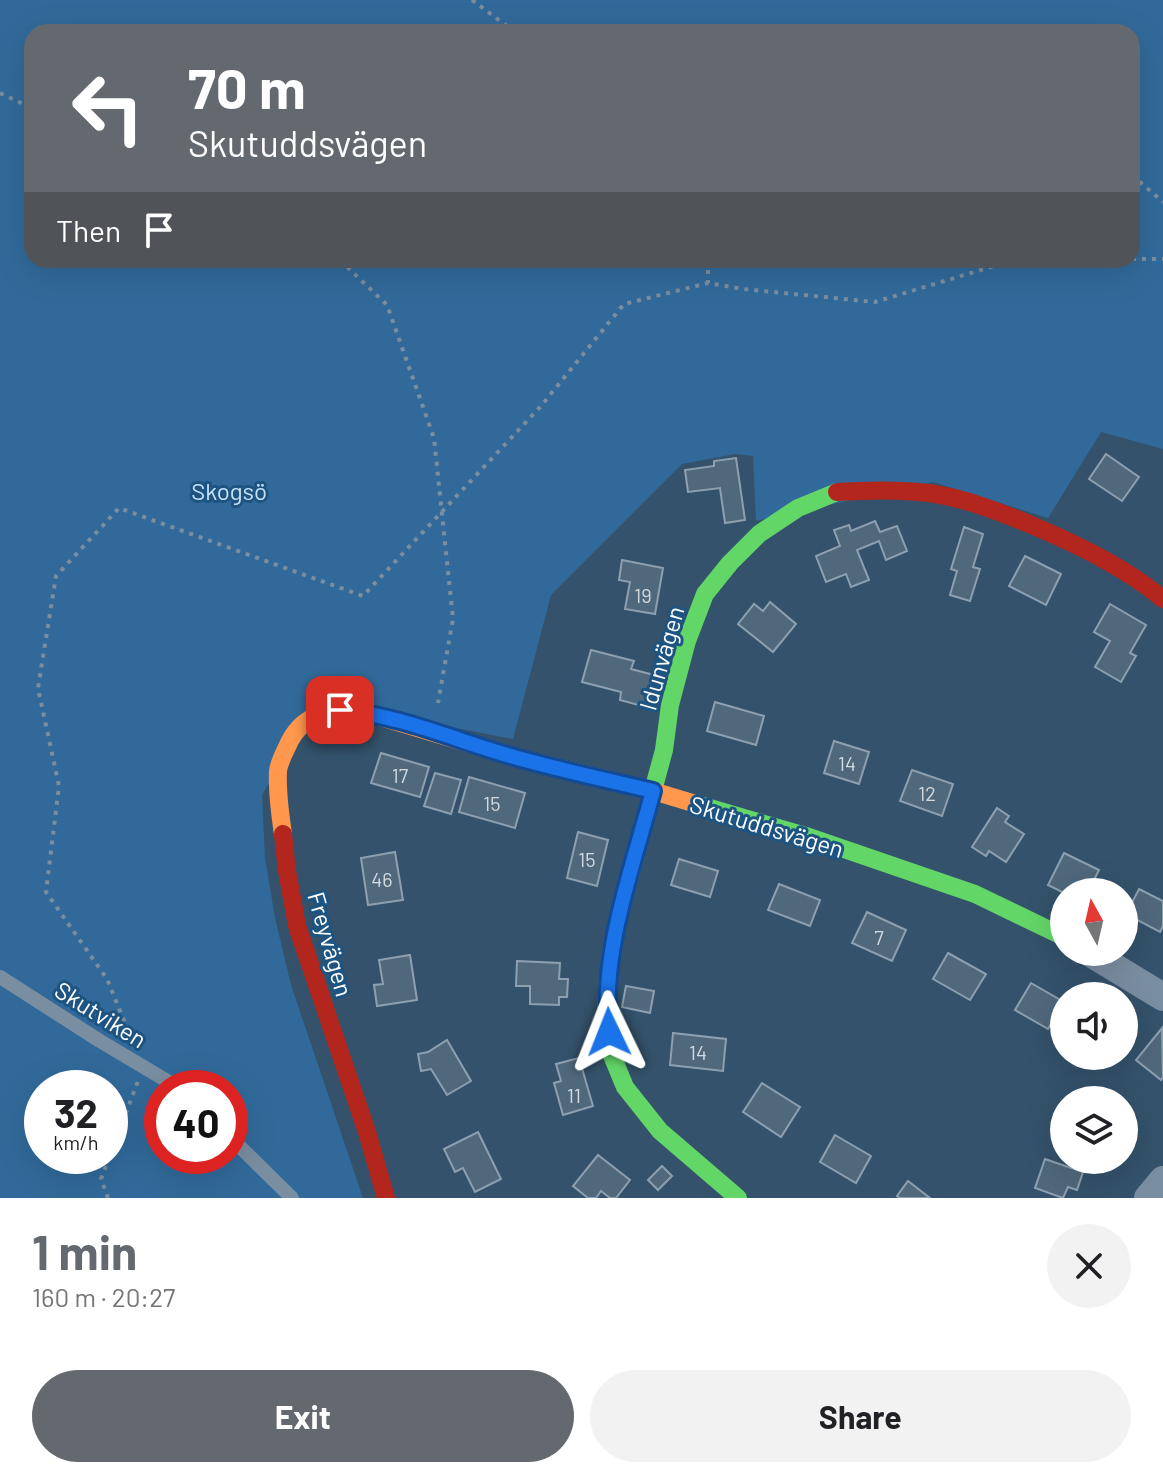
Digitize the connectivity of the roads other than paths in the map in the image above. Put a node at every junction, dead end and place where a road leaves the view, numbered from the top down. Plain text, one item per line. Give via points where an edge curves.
1 (1163, 599) edge
2 (322, 713) joint
3 (653, 791) junction
4 (1050, 930) edge
5 (1112, 966) edge
6 (0, 977) edge
7 (1163, 997) edge
8 (150, 1070) edge
9 (248, 1155) edge
10 (1163, 1180) edge
11 (292, 1198) edge
12 (386, 1198) edge
13 (738, 1198) edge
14 (1148, 1198) edge

1 - 3 street, Idunvägen via 1078,545 987,507 931,493 835,492 759,534 705,594 670,705
2 - 3 street, Skutuddsvägen via 360,711
2 - 12 street, Freyvägen via 293,733 278,767 287,871 297,926
3 - 4 street, Skutuddsvägen via 975,894
3 - 13 street, Idunvägen via 617,923 608,979 611,1053 625,1087 660,1131
5 - 7 street
6 - 8 lane, Skutviken
9 - 11 lane
10 - 14 street

